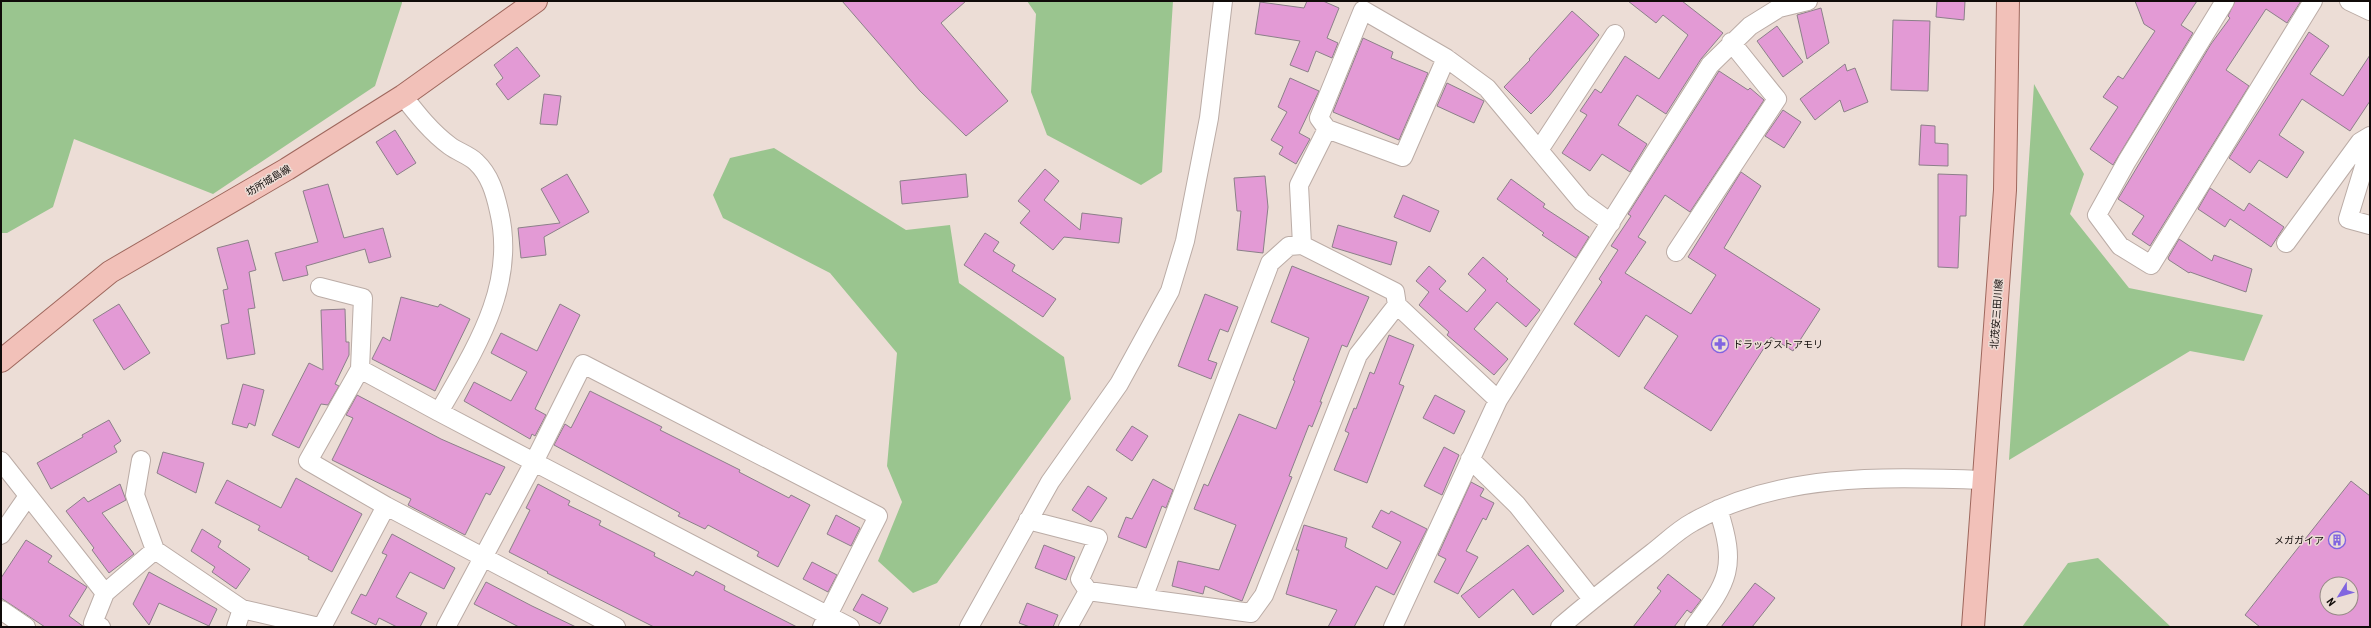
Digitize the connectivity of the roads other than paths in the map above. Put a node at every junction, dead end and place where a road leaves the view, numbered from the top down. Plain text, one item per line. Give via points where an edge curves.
1 (536, 1) edge
2 (1223, 1) edge
3 (1808, 1) edge
4 (2008, 1) edge
5 (2225, 1) edge
6 (2313, 1) edge
7 (2349, 1) edge
8 (2370, 11) edge
9 (1615, 34) dead end
10 (1731, 42) junction
11 (1446, 58) junction
12 (403, 96) junction
13 (1327, 128) junction
14 (2370, 136) edge
15 (2370, 147) edge
16 (1538, 150) junction
17 (1611, 223) junction
18 (2370, 225) edge
19 (2286, 243) dead end
20 (1302, 245) junction
21 (1676, 252) dead end
22 (320, 287) dead end
23 (1397, 305) junction
24 (1, 361) edge
25 (360, 369) junction
26 (1498, 400) junction
27 (439, 412) junction
28 (1470, 458) junction
29 (141, 460) dead end
30 (1, 461) edge
31 (534, 462) junction
32 (1984, 480) junction
33 (28, 496) junction
34 (386, 506) junction
35 (1718, 509) junction
36 (1028, 520) junction
37 (1, 536) edge
38 (155, 550) junction
39 (483, 556) junction
40 (1088, 591) junction
41 (105, 593) junction
42 (1143, 598) junction
43 (1592, 599) junction
44 (242, 609) junction
45 (1, 610) edge
46 (825, 621) edge
47 (95, 626) edge
48 (26, 627) edge
49 (236, 627) edge
50 (320, 627) edge
51 (446, 627) edge
52 (616, 627) edge
53 (850, 627) edge
54 (969, 627) edge
55 (1068, 627) edge
56 (1393, 627) edge
57 (1560, 627) edge
58 (1694, 627) edge
59 (1973, 627) edge

1 - 12 main road, 坊所城島線
2 - 36 street via 1209,118 1185,241 1170,291 1119,384 1050,482
3 - 10 street via 1779,8 1750,26
4 - 32 main road, 北茂安三田川線 via 2005,190
5 - 6 street via 2097,215 2120,246 2150,265
7 - 8 street
9 - 16 street
10 - 17 street via 1710,65
10 - 21 street via 1777,99
11 - 13 street via 1403,157
11 - 13 street via 1363,10 1319,118
11 - 16 street via 1487,88
12 - 24 main road, 坊所城島線 via 287,169 110,272
12 - 27 street via 421,120 450,146 476,162 494,188 504,231 503,270 495,303 472,353
13 - 20 street via 1299,185
14 - 19 street via 2360,142
15 - 18 street via 2348,219
16 - 17 street via 1582,202
17 - 26 street
20 - 23 street via 1395,292
20 - 42 street via 1289,246 1270,263
22 - 25 street via 363,298
23 - 26 street
23 - 42 street via 1358,355 1264,595 1251,613
25 - 27 street
25 - 34 street via 308,461
26 - 28 street
27 - 31 street
28 - 43 street via 1517,505
28 - 56 street
29 - 38 street via 135,495
30 - 33 street
31 - 39 street
31 - 46 street
31 - 46 street via 583,364 878,516
32 - 35 street via 1918,478 1816,482 1743,498
32 - 59 main road, 北茂安三田川線
33 - 37 street
33 - 41 street
34 - 39 street
34 - 50 street
35 - 43 street via 1692,522
35 - 58 street via 1728,539 1728,569 1719,595
36 - 40 street via 1098,538 1080,579
36 - 54 street
38 - 41 street
38 - 44 street
39 - 51 street
39 - 52 street
40 - 42 street
40 - 55 street
41 - 47 street
43 - 57 street
44 - 49 street
44 - 50 street
45 - 48 street
46 - 53 street

